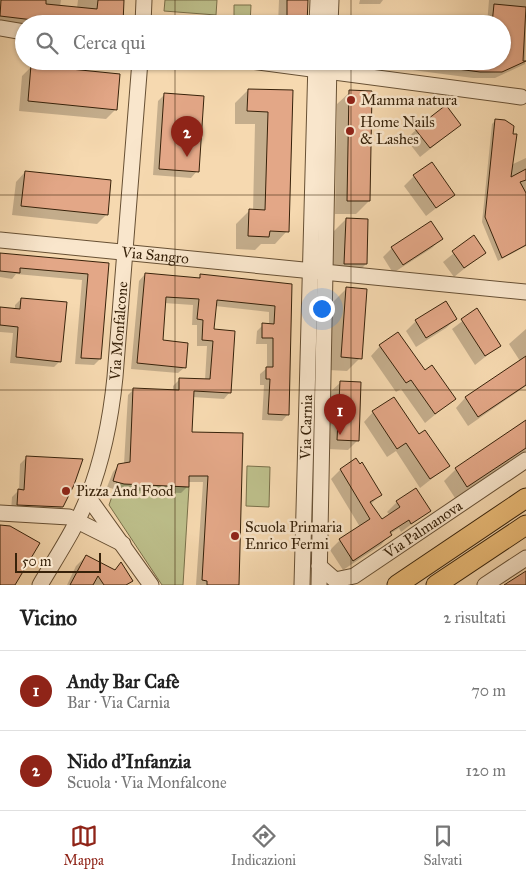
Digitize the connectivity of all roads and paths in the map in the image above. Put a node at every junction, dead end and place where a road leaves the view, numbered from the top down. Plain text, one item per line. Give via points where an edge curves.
1 (144, 0) edge
2 (318, 0) edge
3 (331, 0) edge
4 (143, 15) edge
5 (317, 15) edge
6 (330, 15) edge
7 (0, 28) edge
8 (15, 30) edge
9 (139, 70) edge
10 (322, 70) edge
11 (347, 70) edge
12 (524, 98) edge
13 (0, 240) edge
14 (125, 253) junction
15 (317, 272) junction
16 (526, 292) edge
17 (526, 460) edge
18 (88, 497) junction
19 (526, 498) edge
20 (0, 513) edge
21 (78, 520) junction
22 (526, 525) edge
23 (123, 544) junction
24 (302, 551) junction
25 (526, 558) edge
26 (319, 566) junction
27 (40, 585) edge
28 (150, 585) edge
29 (296, 585) edge
30 (302, 585) edge
31 (319, 585) edge
32 (397, 585) edge
33 (436, 585) edge
34 (485, 585) edge

1 - 4 street
2 - 5 street
3 - 6 street
7 - 8 street
9 - 14 street, Via Monfalcone
10 - 15 street, Via Carnia
11 - 12 street
13 - 14 street, Via Sangro
14 - 15 street, Via Sangro
14 - 18 street, Via Monfalcone via 112,405 100,461
15 - 16 street, Via Sangro
15 - 24 street, Via Carnia
15 - 26 street, Via Carnia
17 - 26 street, Via Palmanova via 354,576 334,580
18 - 21 street, Via Monfalcone
18 - 23 street
19 - 32 main road, Via Palmanova
20 - 21 street
21 - 23 street
21 - 27 street, Via Monfalcone
22 - 33 main road
23 - 28 street
24 - 29 street
24 - 30 street, Via Carnia
25 - 34 street
26 - 31 street, Via Carnia

